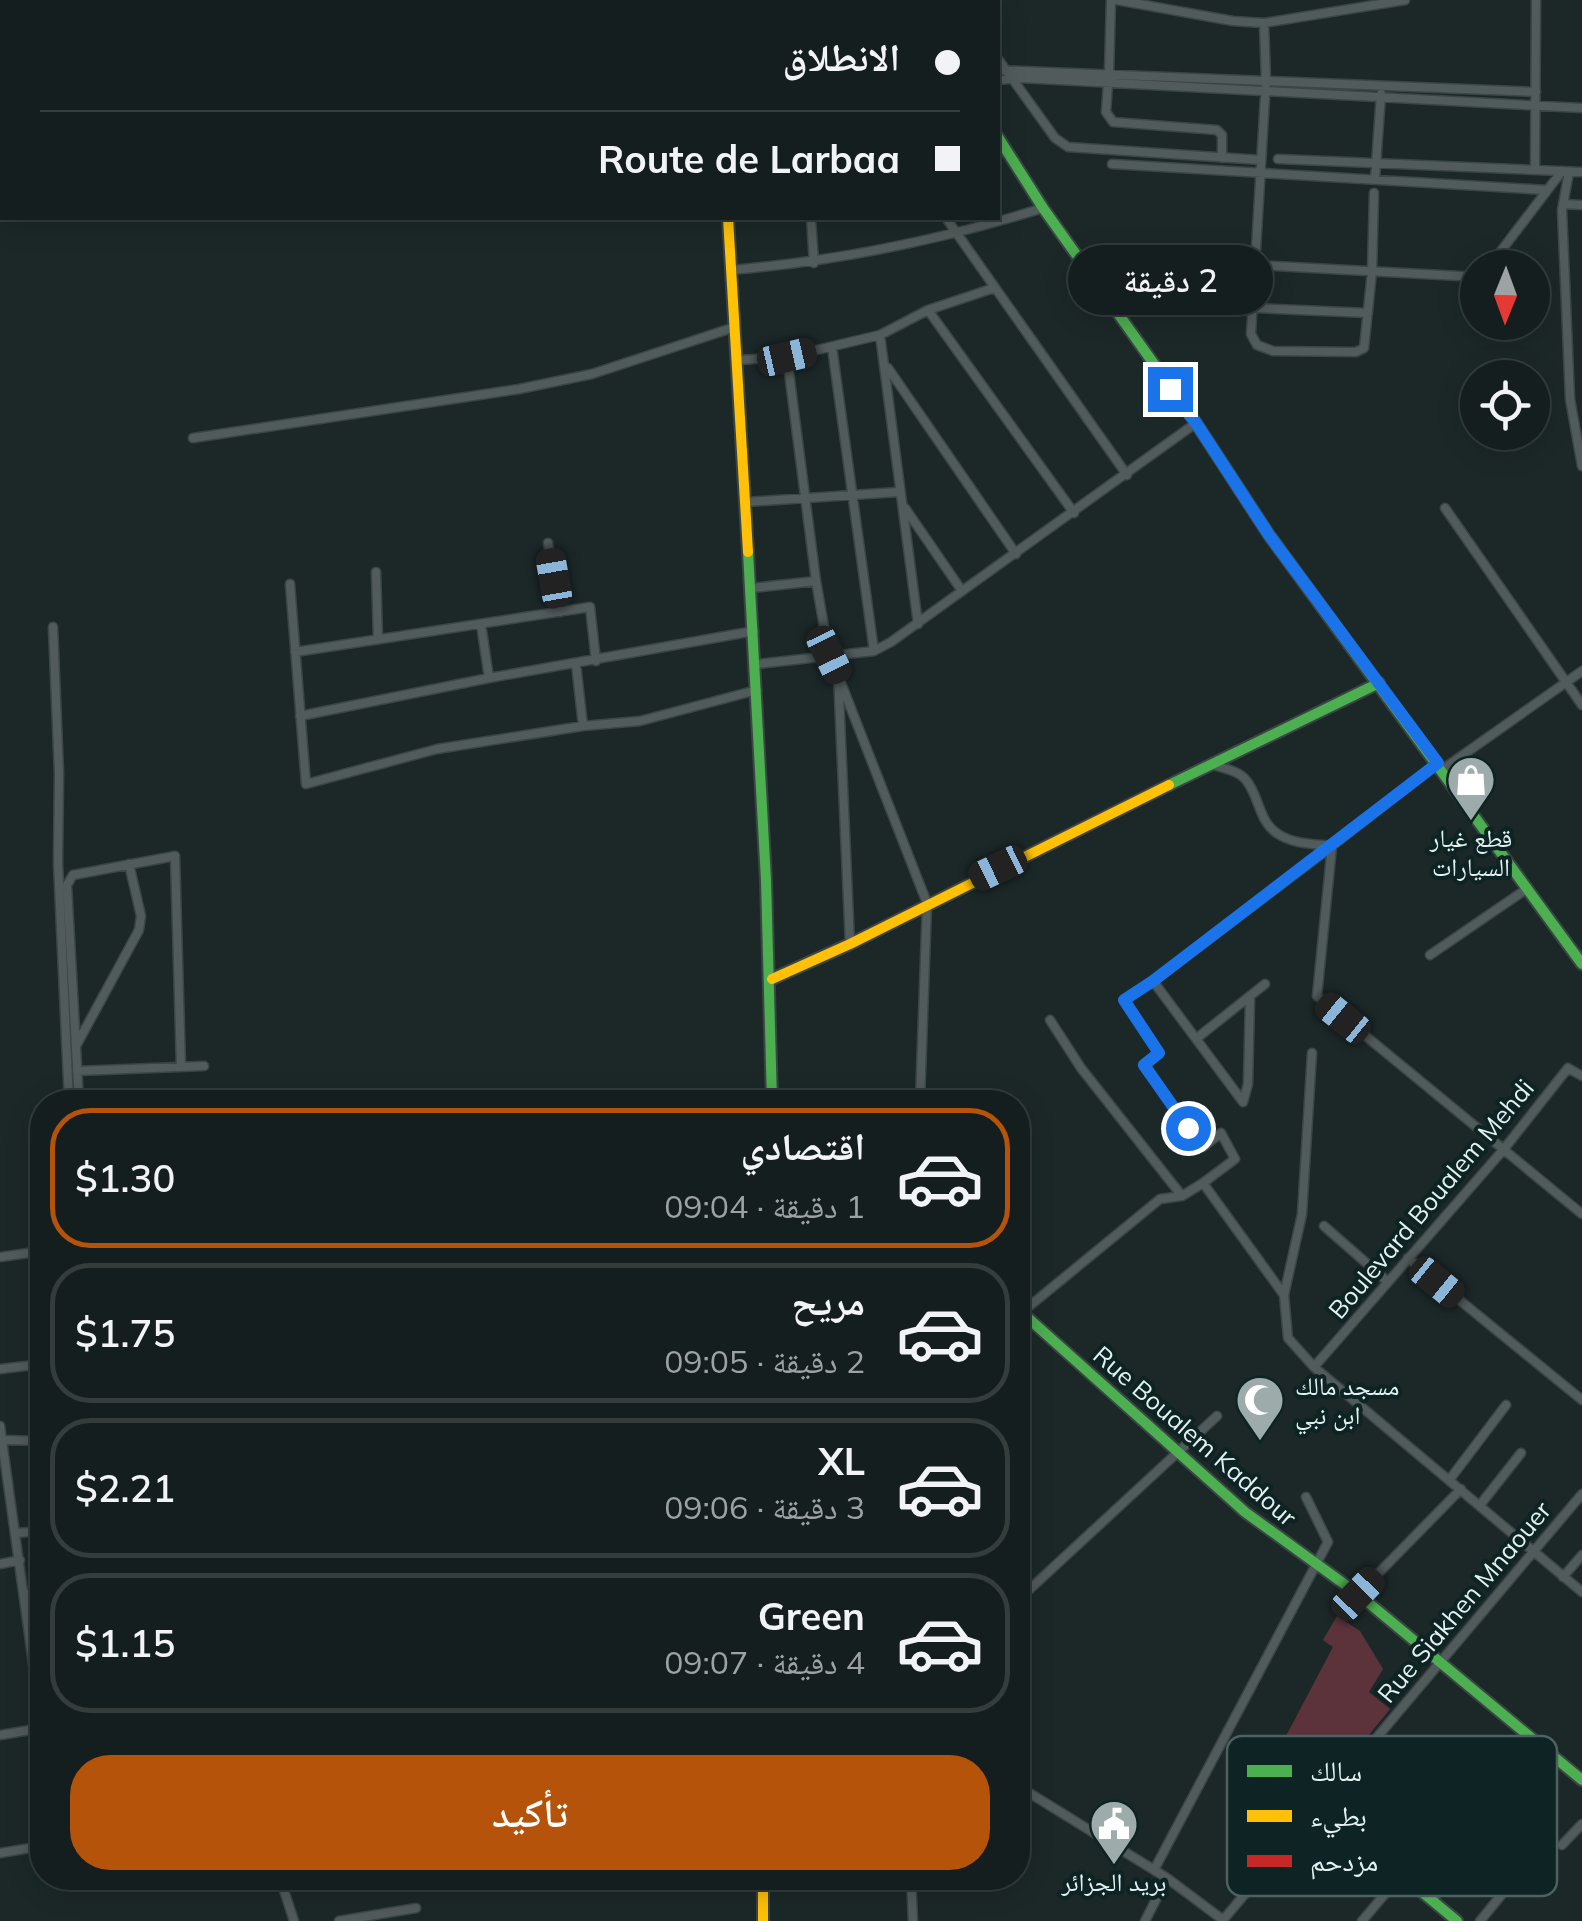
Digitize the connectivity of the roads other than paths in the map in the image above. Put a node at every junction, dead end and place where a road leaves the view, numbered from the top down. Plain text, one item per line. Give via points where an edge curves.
1 (1114, 0) edge
2 (1404, 0) edge
3 (1536, 0) edge
4 (1264, 23) junction
5 (1001, 70) edge
6 (1108, 77) junction
7 (1012, 78) junction
8 (1000, 80) edge
9 (1266, 85) junction
10 (1381, 85) junction
11 (1536, 92) junction
12 (1380, 95) junction
13 (1536, 106) junction
14 (1582, 108) edge
15 (1000, 139) edge
16 (1222, 158) junction
17 (1278, 159) dead end
18 (1261, 160) junction
19 (1376, 163) junction
20 (1112, 164) dead end
21 (1535, 170) junction
22 (1565, 171) junction
23 (1582, 172) edge
24 (1260, 173) junction
25 (1375, 179) junction
26 (1547, 190) junction
27 (1374, 194) dead end
28 (1563, 204) junction
29 (1582, 205) edge
30 (1043, 208) junction
31 (728, 220) edge
32 (811, 220) edge
33 (948, 220) edge
34 (973, 220) edge
35 (978, 229) junction
36 (958, 234) junction
37 (1502, 250) edge
38 (814, 263) junction
39 (1255, 264) junction
40 (731, 270) junction
41 (1372, 272) junction
42 (1460, 276) edge
43 (994, 288) junction
44 (1253, 308) junction
45 (928, 310) junction
46 (1368, 313) junction
47 (735, 328) junction
48 (880, 336) junction
49 (832, 347) junction
50 (787, 357) junction
51 (738, 360) junction
52 (886, 366) junction
53 (1582, 393) edge
54 (1570, 399) junction
55 (1196, 423) junction
56 (194, 438) dead end
57 (1580, 453) edge
58 (1582, 466) edge
59 (1127, 475) junction
60 (898, 492) junction
61 (854, 494) junction
62 (806, 500) junction
63 (746, 502) junction
64 (905, 508) junction
65 (1445, 508) dead end
66 (1074, 513) junction
67 (548, 543) dead end
68 (1016, 554) junction
69 (376, 572) dead end
70 (816, 580) junction
71 (290, 584) dead end
72 (752, 588) junction
73 (962, 592) junction
74 (560, 612) junction
75 (482, 624) junction
76 (918, 624) junction
77 (53, 627) dead end
78 (754, 631) junction
79 (378, 639) junction
80 (874, 651) junction
81 (295, 652) junction
82 (829, 655) junction
83 (596, 661) junction
84 (576, 664) junction
85 (758, 664) junction
86 (1582, 672) edge
87 (838, 674) junction
88 (490, 678) junction
89 (1566, 682) junction
90 (1379, 683) junction
91 (757, 690) junction
92 (1582, 705) edge
93 (300, 716) junction
94 (583, 726) junction
95 (1210, 764) junction
96 (1440, 766) junction
97 (1332, 846) junction
98 (129, 864) junction
99 (1528, 888) junction
100 (927, 903) junction
101 (850, 944) junction
102 (1430, 955) dead end
103 (1582, 964) edge
104 (772, 979) junction
105 (1153, 981) junction
106 (1266, 984) dead end
107 (1250, 998) junction
108 (1050, 1020) dead end
109 (1197, 1038) junction
110 (76, 1046) junction
111 (1312, 1053) dead end
112 (204, 1066) dead end
113 (181, 1067) junction
114 (77, 1070) junction
115 (1582, 1076) edge
116 (772, 1088) joint
117 (68, 1090) edge
118 (78, 1090) edge
119 (774, 1090) edge
120 (920, 1090) edge
121 (1504, 1150) junction
122 (1203, 1184) junction
123 (1182, 1196) junction
124 (1582, 1214) edge
125 (1324, 1226) dead end
126 (30, 1252) edge
127 (0, 1257) edge
128 (1408, 1258) junction
129 (1388, 1282) junction
130 (1284, 1295) junction
131 (1030, 1302) edge
132 (1030, 1321) edge
133 (30, 1365) edge
134 (1314, 1367) junction
135 (0, 1369) edge
136 (1582, 1400) edge
137 (1506, 1405) dead end
138 (1217, 1416) dead end
139 (0, 1426) edge
140 (30, 1442) edge
141 (3, 1445) edge
142 (1178, 1450) junction
143 (1521, 1453) dead end
144 (1450, 1479) junction
145 (1460, 1489) junction
146 (1582, 1494) edge
147 (1306, 1497) dead end
148 (1480, 1505) junction
149 (12, 1506) junction
150 (0, 1509) edge
151 (30, 1532) edge
152 (16, 1534) junction
153 (1535, 1550) junction
154 (1582, 1555) edge
155 (20, 1560) junction
156 (0, 1564) edge
157 (1317, 1564) junction
158 (1564, 1577) junction
159 (1030, 1589) edge
160 (1582, 1592) edge
161 (30, 1594) edge
162 (1358, 1594) junction
163 (25, 1595) junction
164 (30, 1634) edge
165 (1440, 1664) junction
166 (30, 1730) edge
167 (0, 1735) edge
168 (1377, 1736) edge
169 (1528, 1736) edge
170 (1557, 1759) edge
171 (1582, 1780) edge
172 (1030, 1793) edge
173 (1582, 1824) edge
174 (1562, 1845) dead end
175 (30, 1848) edge
176 (0, 1853) edge
177 (1154, 1870) junction
178 (1167, 1878) junction
179 (284, 1890) edge
180 (763, 1890) edge
181 (911, 1890) edge
182 (1243, 1896) edge
183 (1383, 1896) edge
184 (1427, 1896) edge
185 (1435, 1896) edge
186 (1501, 1896) edge
187 (1432, 1900) junction
188 (416, 1908) dead end
189 (1223, 1920) edge
190 (294, 1921) edge
191 (339, 1921) edge
192 (763, 1921) edge
193 (912, 1921) edge
194 (1145, 1921) edge
195 (1362, 1921) edge
196 (1457, 1921) edge
197 (1480, 1921) edge

1 - 4 street
1 - 6 street
2 - 4 street
3 - 11 street
4 - 9 street
5 - 6 street
5 - 7 street
6 - 7 street
6 - 9 street
6 - 16 street via 1106,112 1112,122 1217,130
7 - 8 street
7 - 16 street via 1068,147
9 - 10 street
9 - 12 street
9 - 18 street
10 - 11 street
10 - 12 street
11 - 13 street
12 - 13 street
12 - 19 street
13 - 14 street
13 - 21 street
15 - 30 street
16 - 18 street
17 - 19 street
18 - 24 street
19 - 21 street
19 - 25 street
20 - 24 street
21 - 22 street
22 - 23 street
22 - 26 street
22 - 28 street
24 - 25 street
24 - 39 street
25 - 26 street
26 - 37 street
27 - 41 street
28 - 29 street
28 - 54 street
30 - 35 street
30 - 55 street
31 - 40 street
32 - 38 street
33 - 36 street
34 - 35 street
35 - 36 street
36 - 38 street
36 - 43 street
38 - 40 street
39 - 41 street
39 - 44 street
40 - 47 street
41 - 42 street
41 - 46 street
43 - 45 street
43 - 59 street
44 - 46 street
44 - 46 street via 1253,340 1280,352 1361,351
45 - 48 street
45 - 66 street
47 - 51 street
47 - 56 street via 592,374 519,389
48 - 49 street
48 - 52 street
49 - 50 street
49 - 61 street
50 - 51 street
50 - 62 street
51 - 63 street
52 - 60 street
52 - 68 street
53 - 54 street
54 - 57 street
55 - 59 street
55 - 90 street
57 - 58 street
59 - 66 street
60 - 61 street
60 - 64 street
61 - 62 street
61 - 80 street
62 - 63 street
62 - 70 street
63 - 72 street
64 - 73 street
64 - 76 street
65 - 89 street
66 - 68 street
67 - 74 street
68 - 73 street
69 - 79 street
70 - 72 street
70 - 82 street
71 - 81 street
72 - 78 street
73 - 76 street
74 - 75 street
74 - 83 street via 590,607
75 - 79 street
75 - 88 street
76 - 80 street
77 - 117 street
78 - 83 street
78 - 85 street
79 - 81 street
80 - 82 street
81 - 93 street
82 - 85 street
82 - 87 street
83 - 84 street
84 - 88 street
84 - 94 street
85 - 91 street
86 - 89 street
87 - 100 street
87 - 101 street
88 - 93 street
89 - 92 street
89 - 96 street
90 - 95 street
90 - 96 street
91 - 94 street via 640,722
91 - 104 street
93 - 94 street via 306,784 438,749
95 - 97 street via 1246,780 1268,826 1280,836
95 - 100 street
96 - 97 street
96 - 99 street
97 - 105 street
97 - 121 street via 1316,996
98 - 110 street via 140,930
98 - 110 street via 68,881
98 - 113 street via 176,858
99 - 102 street
99 - 103 street
100 - 101 street
100 - 120 street
101 - 104 street
104 - 116 street
105 - 109 street
105 - 122 street via 1124,1000 1159,1053 1144,1065 1203,1147 1221,1133 1236,1159
106 - 107 street
107 - 109 street
107 - 109 street via 1243,1102
108 - 123 street
110 - 114 street
111 - 130 street via 1302,1214
112 - 113 street
113 - 114 street
114 - 118 street
115 - 121 street, Boulevard Boualem Mehdi via 1568,1068
116 - 119 street
121 - 124 street
121 - 128 street, Boulevard Boualem Mehdi
122 - 123 street
122 - 130 street
123 - 131 street via 1160,1199
125 - 129 street
126 - 127 street
128 - 129 street, Boulevard Boualem Mehdi
128 - 136 street
129 - 134 street, Boulevard Boualem Mehdi
130 - 134 street via 1288,1338
132 - 142 street, Rue Boualem Kaddour
133 - 135 street
134 - 144 street
137 - 144 street
138 - 142 street
139 - 141 street
140 - 141 street
141 - 149 street
142 - 157 street, Rue Boualem Kaddour via 1245,1512
142 - 159 street
143 - 148 street
144 - 145 street
145 - 148 street
145 - 162 street
146 - 153 street, Rue Siakhen Mnaouer
147 - 157 street via 1328,1542
148 - 153 street
149 - 150 street
149 - 152 street
151 - 152 street
152 - 155 street
153 - 158 street
153 - 165 street, Rue Siakhen Mnaouer
154 - 158 street
155 - 156 street
155 - 163 street
157 - 162 street, Rue Boualem Kaddour
157 - 177 street
158 - 160 street
161 - 163 street
162 - 165 street, Rue Boualem Kaddour
163 - 164 street
165 - 168 street, Rue Siakhen Mnaouer
165 - 169 street, Rue Boualem Kaddour
166 - 167 street
170 - 171 street, Rue Boualem Kaddour
172 - 177 street
173 - 174 street
175 - 176 street
177 - 178 street
178 - 189 street
178 - 194 street
179 - 190 street
180 - 192 street
181 - 193 street
182 - 189 street, Rue Siakhen Mnaouer
183 - 195 street
184 - 187 street
185 - 187 street
186 - 197 street
187 - 196 street
188 - 191 street

